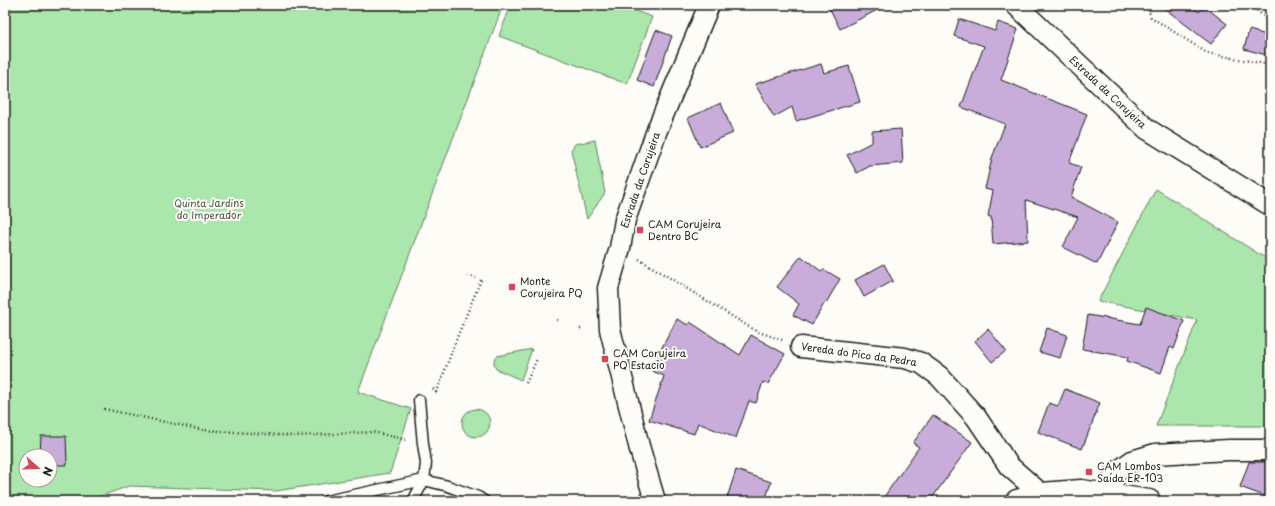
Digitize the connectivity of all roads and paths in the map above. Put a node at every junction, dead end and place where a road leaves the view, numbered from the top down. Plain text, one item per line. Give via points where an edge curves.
1 (709, 5) edge
2 (1016, 5) edge
3 (1148, 5) edge
4 (1251, 5) edge
5 (1270, 22) edge
6 (1270, 65) edge
7 (1270, 205) edge
8 (620, 248) junction
9 (468, 275) dead end
10 (476, 278) dead end
11 (481, 280) dead end
12 (801, 347) joint
13 (537, 359) dead end
14 (526, 383) dead end
15 (430, 388) dead end
16 (419, 400) dead end
17 (104, 410) dead end
18 (423, 444) junction
19 (1270, 450) edge
20 (424, 480) junction
21 (1041, 494) junction
22 (1111, 495) junction
23 (326, 501) edge
24 (413, 501) edge
25 (484, 501) edge
26 (655, 501) edge
27 (1016, 501) edge
28 (1150, 501) edge

1 - 8 street, Estrada da Corujeira via 657,130 625,220
2 - 7 street, Estrada da Corujeira via 1147,129
3 - 6 path via 1151,17 1207,53
4 - 5 path
8 - 12 path, Vereda do Pico da Pedra via 756,331
8 - 26 street, Estrada da Corujeira via 608,288 610,329
9 - 10 path
11 - 15 path via 438,389 436,392
12 - 21 street, Vereda do Pico da Pedra via 905,358 932,369 976,417 1009,466
13 - 14 path
16 - 18 lane
17 - 18 path via 203,430 296,436 373,432
18 - 20 lane via 426,463
19 - 22 street via 1155,454 1132,461 1114,474
20 - 23 lane
20 - 24 lane
20 - 25 lane via 448,486
21 - 22 main road via 1081,491
21 - 27 main road
22 - 28 main road

